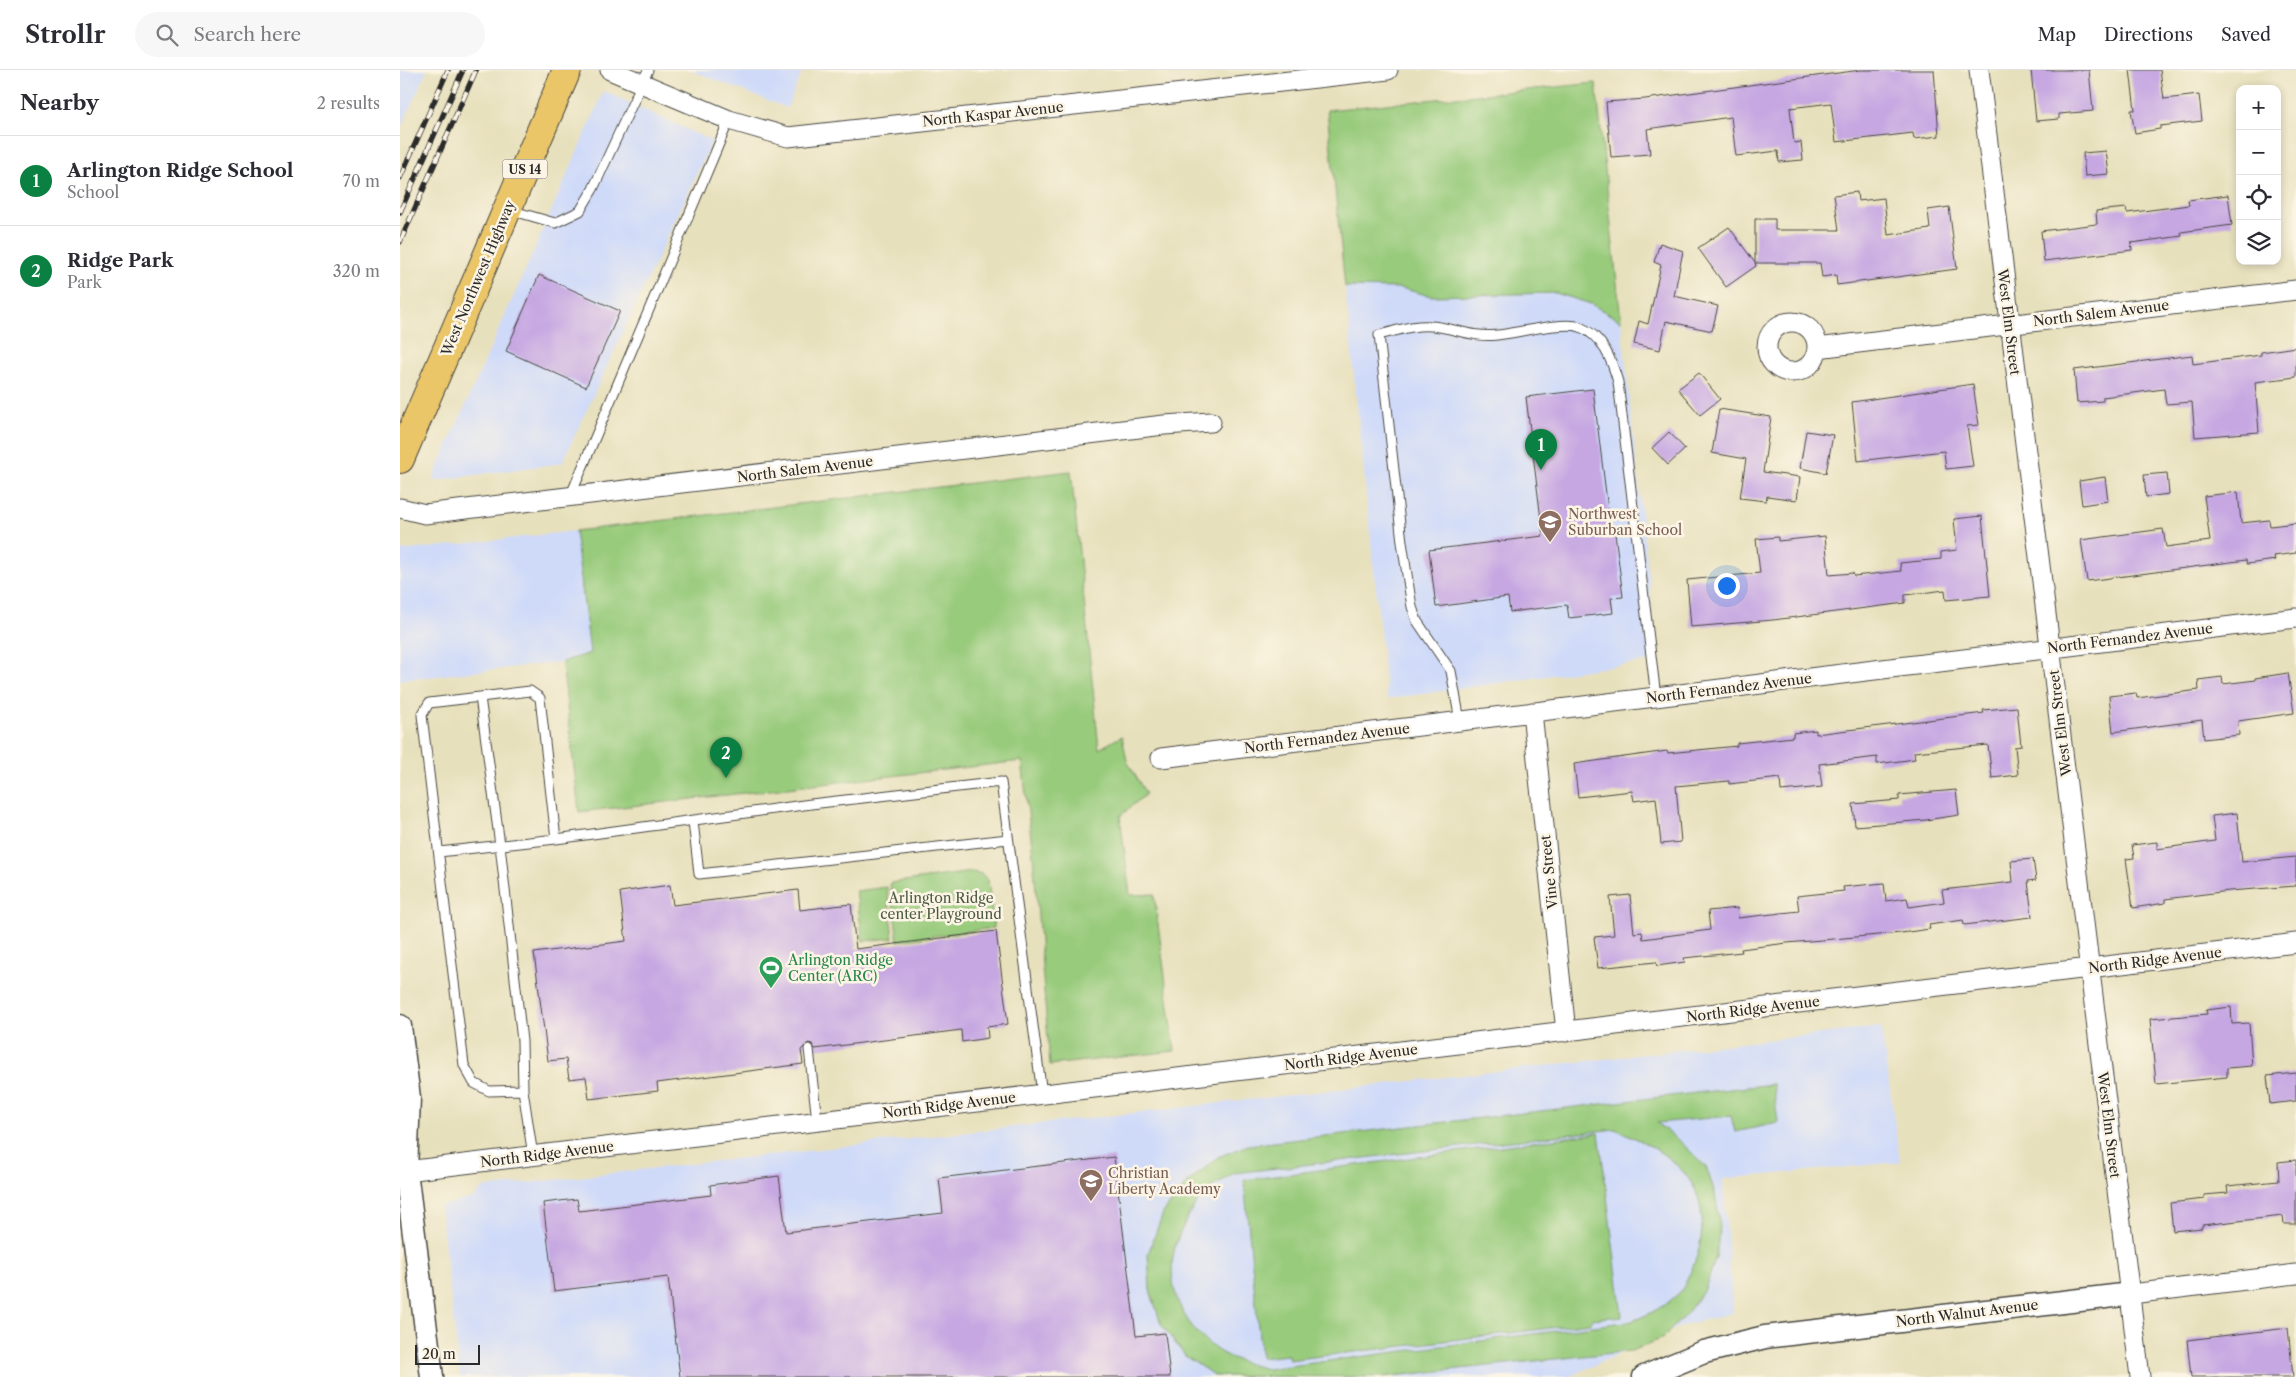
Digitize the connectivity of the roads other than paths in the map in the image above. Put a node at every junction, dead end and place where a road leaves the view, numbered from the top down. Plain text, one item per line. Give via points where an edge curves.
1 (567, 70) edge
2 (610, 70) edge
3 (1388, 70) edge
4 (1978, 70) edge
5 (645, 77) edge
6 (729, 120) junction
7 (507, 210) junction
8 (2296, 290) edge
9 (2010, 324) junction
10 (1817, 348) dead end
11 (1210, 422) dead end
12 (409, 427) edge
13 (400, 459) edge
14 (570, 497) junction
15 (400, 508) edge
16 (2296, 618) edge
17 (2051, 648) junction
18 (480, 697) junction
19 (1656, 697) junction
20 (1532, 712) junction
21 (1460, 721) junction
22 (1161, 758) dead end
23 (692, 821) junction
24 (1008, 838) junction
25 (556, 839) junction
26 (500, 845) junction
27 (439, 852) junction
28 (2296, 943) edge
29 (2089, 968) junction
30 (400, 1026) edge
31 (1566, 1032) junction
32 (809, 1050) dead end
33 (523, 1090) junction
34 (1042, 1094) junction
35 (817, 1121) junction
36 (400, 1149) edge
37 (532, 1156) junction
38 (406, 1171) junction
39 (405, 1199) edge
40 (2296, 1274) edge
41 (2130, 1294) junction
42 (432, 1377) edge
43 (1644, 1377) edge
44 (2140, 1377) edge

1 - 7 main road, West Northwest Highway / US 14
2 - 5 street, North Kaspar Avenue
3 - 6 street, North Kaspar Avenue via 788,137
4 - 9 street, West Elm Street
5 - 6 street, North Kaspar Avenue
5 - 7 lane via 580,211 555,223
6 - 14 lane
7 - 12 main road, West Northwest Highway / US 14
8 - 9 street, North Salem Avenue
9 - 10 street, North Salem Avenue
9 - 17 street, West Elm Street
11 - 14 street, North Salem Avenue via 1154,426
12 - 13 main road, West Northwest Highway / US 14
14 - 15 street, North Salem Avenue via 425,514
16 - 17 street, North Fernandez Avenue
17 - 19 street, North Fernandez Avenue
17 - 29 street, West Elm Street
18 - 25 lane via 530,691 540,698
18 - 26 lane
18 - 27 lane via 429,703 422,714
19 - 20 street, North Fernandez Avenue
19 - 21 lane via 1618,382 1611,357 1592,334 1580,327 1567,325 1494,336 1475,336 1431,326 1412,327 1379,334 1402,542 1417,621 1451,671
20 - 21 street, North Fernandez Avenue
20 - 31 street, Vine Street
21 - 22 street, North Fernandez Avenue
23 - 24 lane via 699,874
23 - 24 lane via 1002,782
23 - 25 lane
24 - 34 lane
25 - 26 lane
26 - 27 lane
26 - 33 lane via 522,1041
27 - 33 lane via 464,1065 474,1083 489,1091
28 - 29 street, North Ridge Avenue
29 - 31 street, North Ridge Avenue
29 - 41 street, West Elm Street
30 - 38 street via 409,1098
31 - 34 street, North Ridge Avenue
32 - 35 lane
33 - 37 lane
34 - 35 street, North Ridge Avenue
35 - 37 street, North Ridge Avenue
36 - 38 street
37 - 38 street, North Ridge Avenue
38 - 39 street
39 - 42 street
40 - 41 street, North Walnut Avenue
41 - 43 street, North Walnut Avenue via 1765,1337 1704,1352
41 - 44 street, West Elm Street

